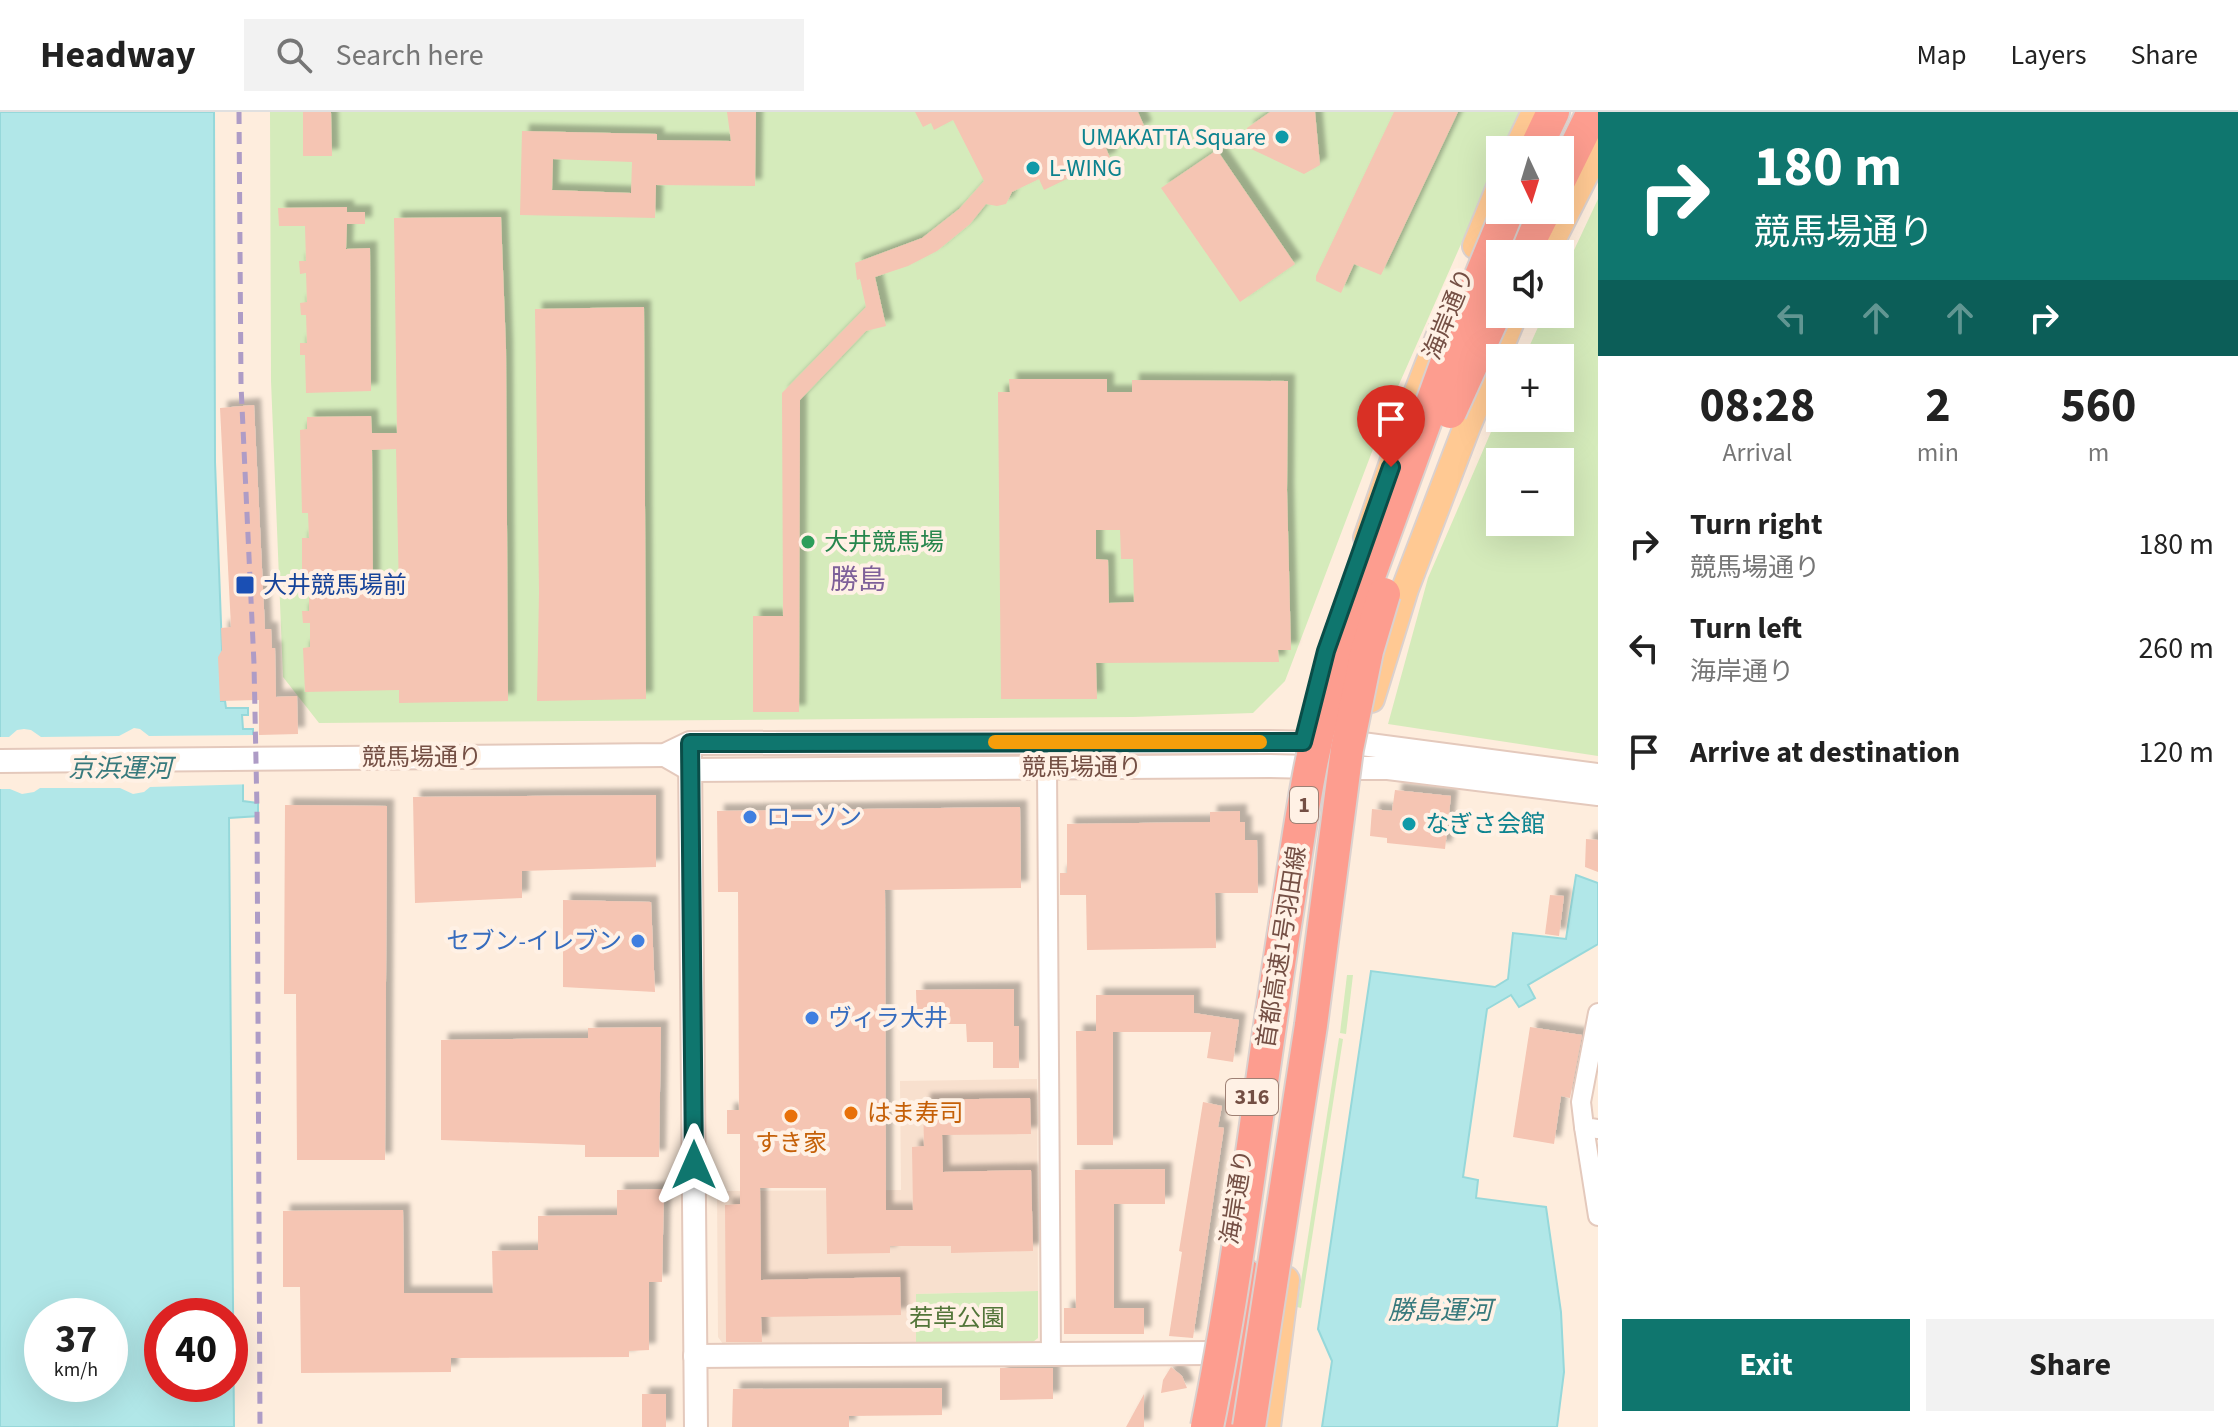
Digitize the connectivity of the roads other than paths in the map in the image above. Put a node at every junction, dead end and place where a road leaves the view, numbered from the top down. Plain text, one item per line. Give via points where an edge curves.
1 (1535, 112) edge
2 (1553, 112) edge
3 (1571, 112) edge
4 (1593, 112) edge
5 (1524, 136) edge
6 (1542, 136) edge
7 (1560, 136) edge
8 (1598, 149) edge
9 (1574, 151) edge
10 (1486, 222) edge
11 (1502, 224) edge
12 (1552, 240) edge
13 (1486, 289) edge
14 (1488, 328) edge
15 (1508, 328) edge
16 (1428, 417) junction
17 (1367, 651) junction
18 (690, 743) junction
19 (1300, 754) junction
20 (665, 755) junction
21 (1360, 756) junction
22 (0, 761) edge
23 (1047, 767) junction
24 (691, 770) junction
25 (1598, 775) edge
26 (1598, 794) edge
27 (1598, 1013) edge
28 (1591, 1128) edge
29 (1246, 1200) junction
30 (1598, 1216) edge
31 (1212, 1353) junction
32 (695, 1356) junction
33 (1051, 1356) junction
34 (1265, 1373) junction
35 (696, 1427) edge
36 (1197, 1427) edge
37 (1207, 1427) edge
38 (1228, 1427) edge
39 (1249, 1427) edge
40 (1267, 1427) edge

1 - 5 main road
2 - 6 highway
3 - 7 highway
4 - 9 highway
8 - 12 main road
10 - 19 main road, 海岸通り / 316 via 1412,407 1326,651
11 - 16 highway, 首都高速1号羽田線 / 1, bridge
13 - 16 highway, bridge
14 - 17 highway, 首都高速1号羽田線 / 1, bridge via 1446,423
15 - 21 main road, 316 via 1405,589 1373,691
16 - 29 highway, 首都高速1号羽田線 / 1, bridge via 1318,726
17 - 34 highway, bridge via 1344,711 1315,860 1259,1263
17 - 39 highway, 首都高速1号羽田線 / 1, bridge via 1347,749
18 - 19 street, 競馬場通り
18 - 20 street, 競馬場通り
18 - 24 street
19 - 21 street, 競馬場通り
19 - 23 street, 競馬場通り
19 - 31 main road, 海岸通り / 316
20 - 22 street, 競馬場通り
20 - 24 street
21 - 25 street, 競馬場通り
21 - 26 street, 競馬場通り via 1388,768
21 - 34 main road, 316 via 1295,1205
23 - 24 street, 競馬場通り
23 - 33 street
24 - 32 street
27 - 28 street via 1581,1102
28 - 30 street
29 - 37 highway, 首都高速1号羽田線 / 1, bridge
29 - 38 highway, bridge via 1244,1309
31 - 33 street
31 - 36 main road, 海岸通り / 316
32 - 33 street
32 - 35 street
34 - 40 main road, 316

